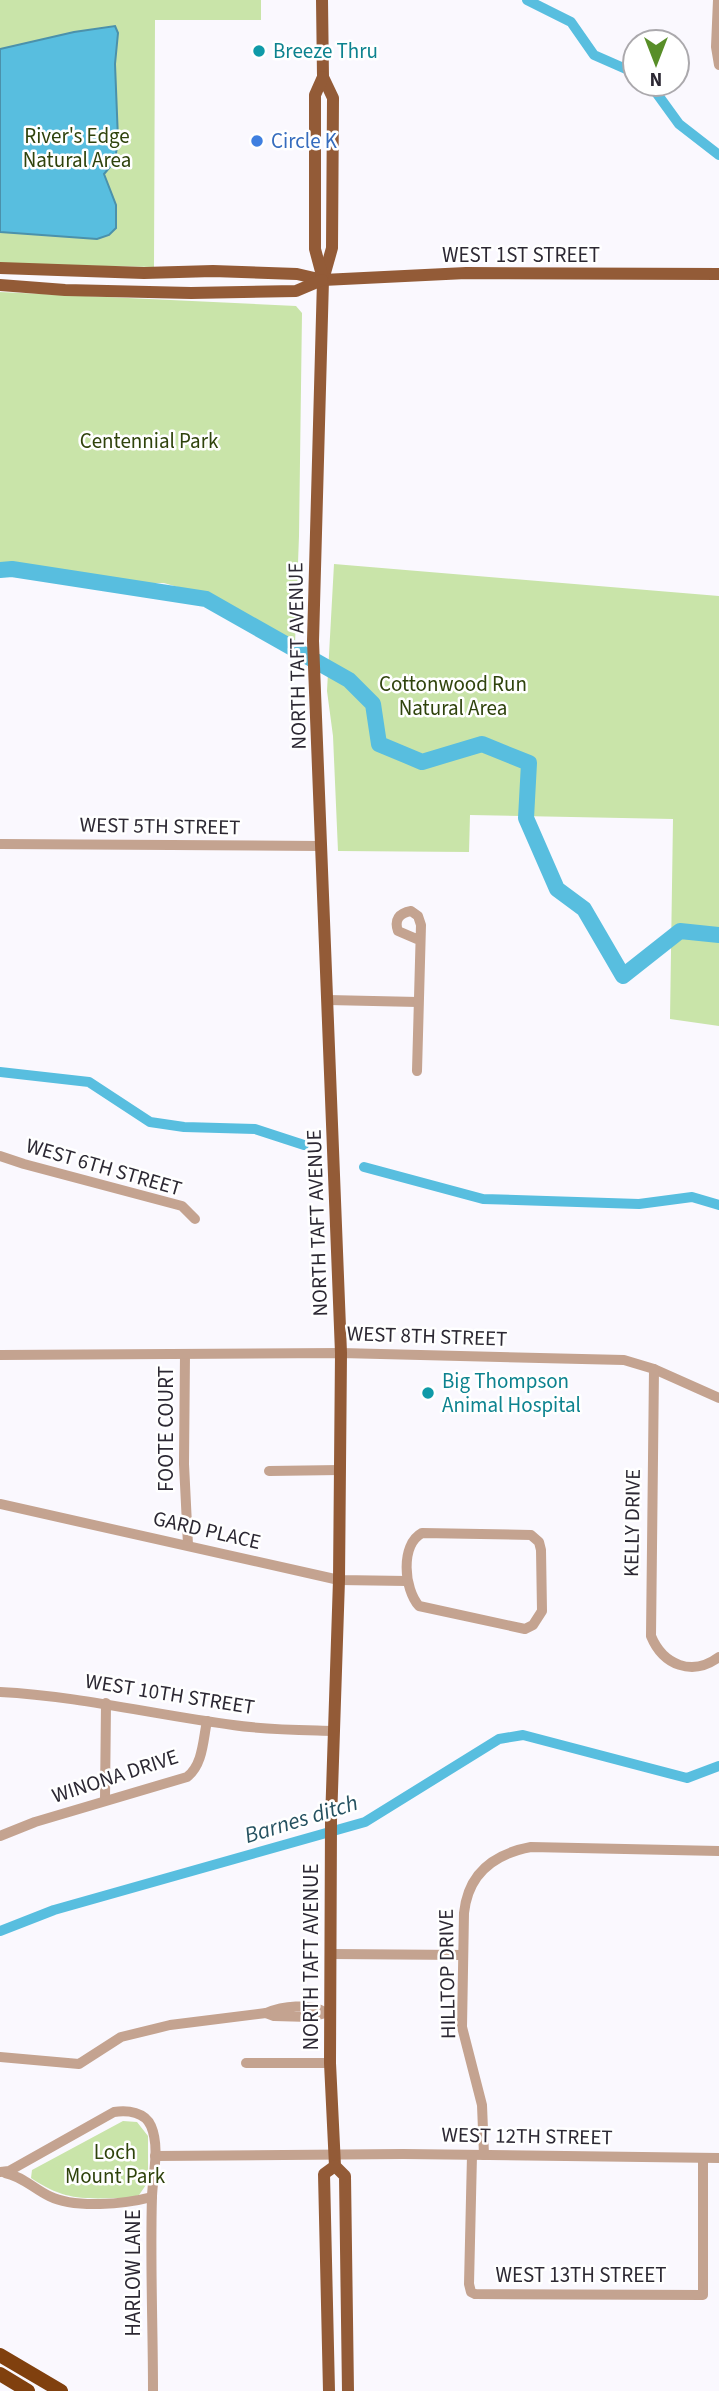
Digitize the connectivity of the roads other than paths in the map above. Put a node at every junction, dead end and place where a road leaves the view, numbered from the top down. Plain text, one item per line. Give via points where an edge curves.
1 (322, 0) edge
2 (718, 0) edge
3 (718, 16) edge
4 (719, 65) edge
5 (0, 268) edge
6 (719, 274) edge
7 (323, 280) junction
8 (0, 285) edge
9 (0, 844) edge
10 (320, 846) junction
11 (419, 940) dead end
12 (328, 1000) junction
13 (418, 1002) junction
14 (417, 1071) dead end
15 (0, 1156) edge
16 (195, 1219) dead end
17 (341, 1353) junction
18 (185, 1354) junction
19 (0, 1355) edge
20 (654, 1369) junction
21 (719, 1398) edge
22 (341, 1470) junction
23 (269, 1471) dead end
24 (0, 1504) edge
25 (188, 1545) junction
26 (339, 1580) junction
27 (407, 1581) junction
28 (719, 1657) edge
29 (0, 1692) edge
30 (106, 1703) junction
31 (207, 1721) junction
32 (334, 1731) junction
33 (106, 1800) junction
34 (1, 1833) edge
35 (719, 1851) edge
36 (331, 1954) junction
37 (463, 1955) junction
38 (327, 2012) junction
39 (0, 2057) edge
40 (246, 2063) dead end
41 (330, 2063) junction
42 (478, 2155) junction
43 (155, 2156) junction
44 (703, 2158) junction
45 (719, 2158) edge
46 (335, 2160) junction
47 (0, 2173) edge
48 (152, 2197) junction
49 (470, 2239) joint
50 (0, 2355) edge
51 (0, 2374) edge
52 (28, 2391) edge
53 (61, 2391) edge
54 (153, 2391) edge
55 (329, 2391) edge
56 (348, 2391) edge

1 - 7 main road, NORTH TAFT AVENUE via 323,77 333,98 332,248
2 - 3 street
3 - 4 street
5 - 7 main road, WEST 1ST STREET via 297,274
6 - 7 main road, WEST 1ST STREET via 466,273
7 - 8 main road, WEST 1ST STREET via 296,291 191,293
7 - 10 main road, NORTH TAFT AVENUE via 313,641
9 - 10 street, WEST 5TH STREET
10 - 12 main road, NORTH TAFT AVENUE
11 - 13 street
12 - 13 street
12 - 17 main road, NORTH TAFT AVENUE
13 - 14 street
15 - 16 street, WEST 6TH STREET via 182,1206
17 - 18 street, WEST 8TH STREET
17 - 20 street, WEST 8TH STREET via 597,1358
17 - 22 main road, NORTH TAFT AVENUE
18 - 19 street, WEST 8TH STREET
18 - 25 street, FOOTE COURT
20 - 21 street, WEST 8TH STREET
20 - 28 street, KELLY DRIVE via 651,1636 668,1660 678,1664 706,1664
22 - 23 street
22 - 26 main road, NORTH TAFT AVENUE
24 - 25 street, GARD PLACE
25 - 26 street, GARD PLACE
26 - 27 street, GARD PLACE
26 - 32 main road, NORTH TAFT AVENUE
27 - 27 street via 410,1545 422,1533 531,1535 541,1550 542,1611 533,1625 524,1629 432,1609 419,1606
29 - 30 street, WEST 10TH STREET
30 - 31 street, WEST 10TH STREET
30 - 33 street
31 - 32 street, WEST 10TH STREET
31 - 33 street, WINONA DRIVE via 198,1763 191,1773
32 - 36 main road, NORTH TAFT AVENUE
33 - 34 street, WINONA DRIVE
35 - 37 street, HILLTOP DRIVE via 545,1846 505,1854 482,1870 469,1888
36 - 37 street
36 - 38 main road, NORTH TAFT AVENUE
37 - 42 street, HILLTOP DRIVE via 462,2026 482,2105
38 - 39 street via 316,2007 286,2007 170,2025 121,2037 79,2064
38 - 41 main road, NORTH TAFT AVENUE
40 - 41 street
41 - 46 main road, NORTH TAFT AVENUE
42 - 44 street, WEST 12TH STREET
42 - 46 street, WEST 12TH STREET
42 - 49 street, HILLTOP DRIVE
43 - 46 street, WEST 12TH STREET
43 - 47 street, HARLOW LANE via 148,2120 122,2111
43 - 48 street, HARLOW LANE
44 - 45 street, WEST 12TH STREET
44 - 49 street, WEST 13TH STREET via 703,2295 475,2294 469,2284
46 - 55 main road, NORTH TAFT AVENUE via 324,2174
46 - 56 main road, NORTH TAFT AVENUE via 345,2176
47 - 48 street via 16,2175 65,2201 121,2203
48 - 54 street, HARLOW LANE
50 - 53 highway
51 - 52 highway

